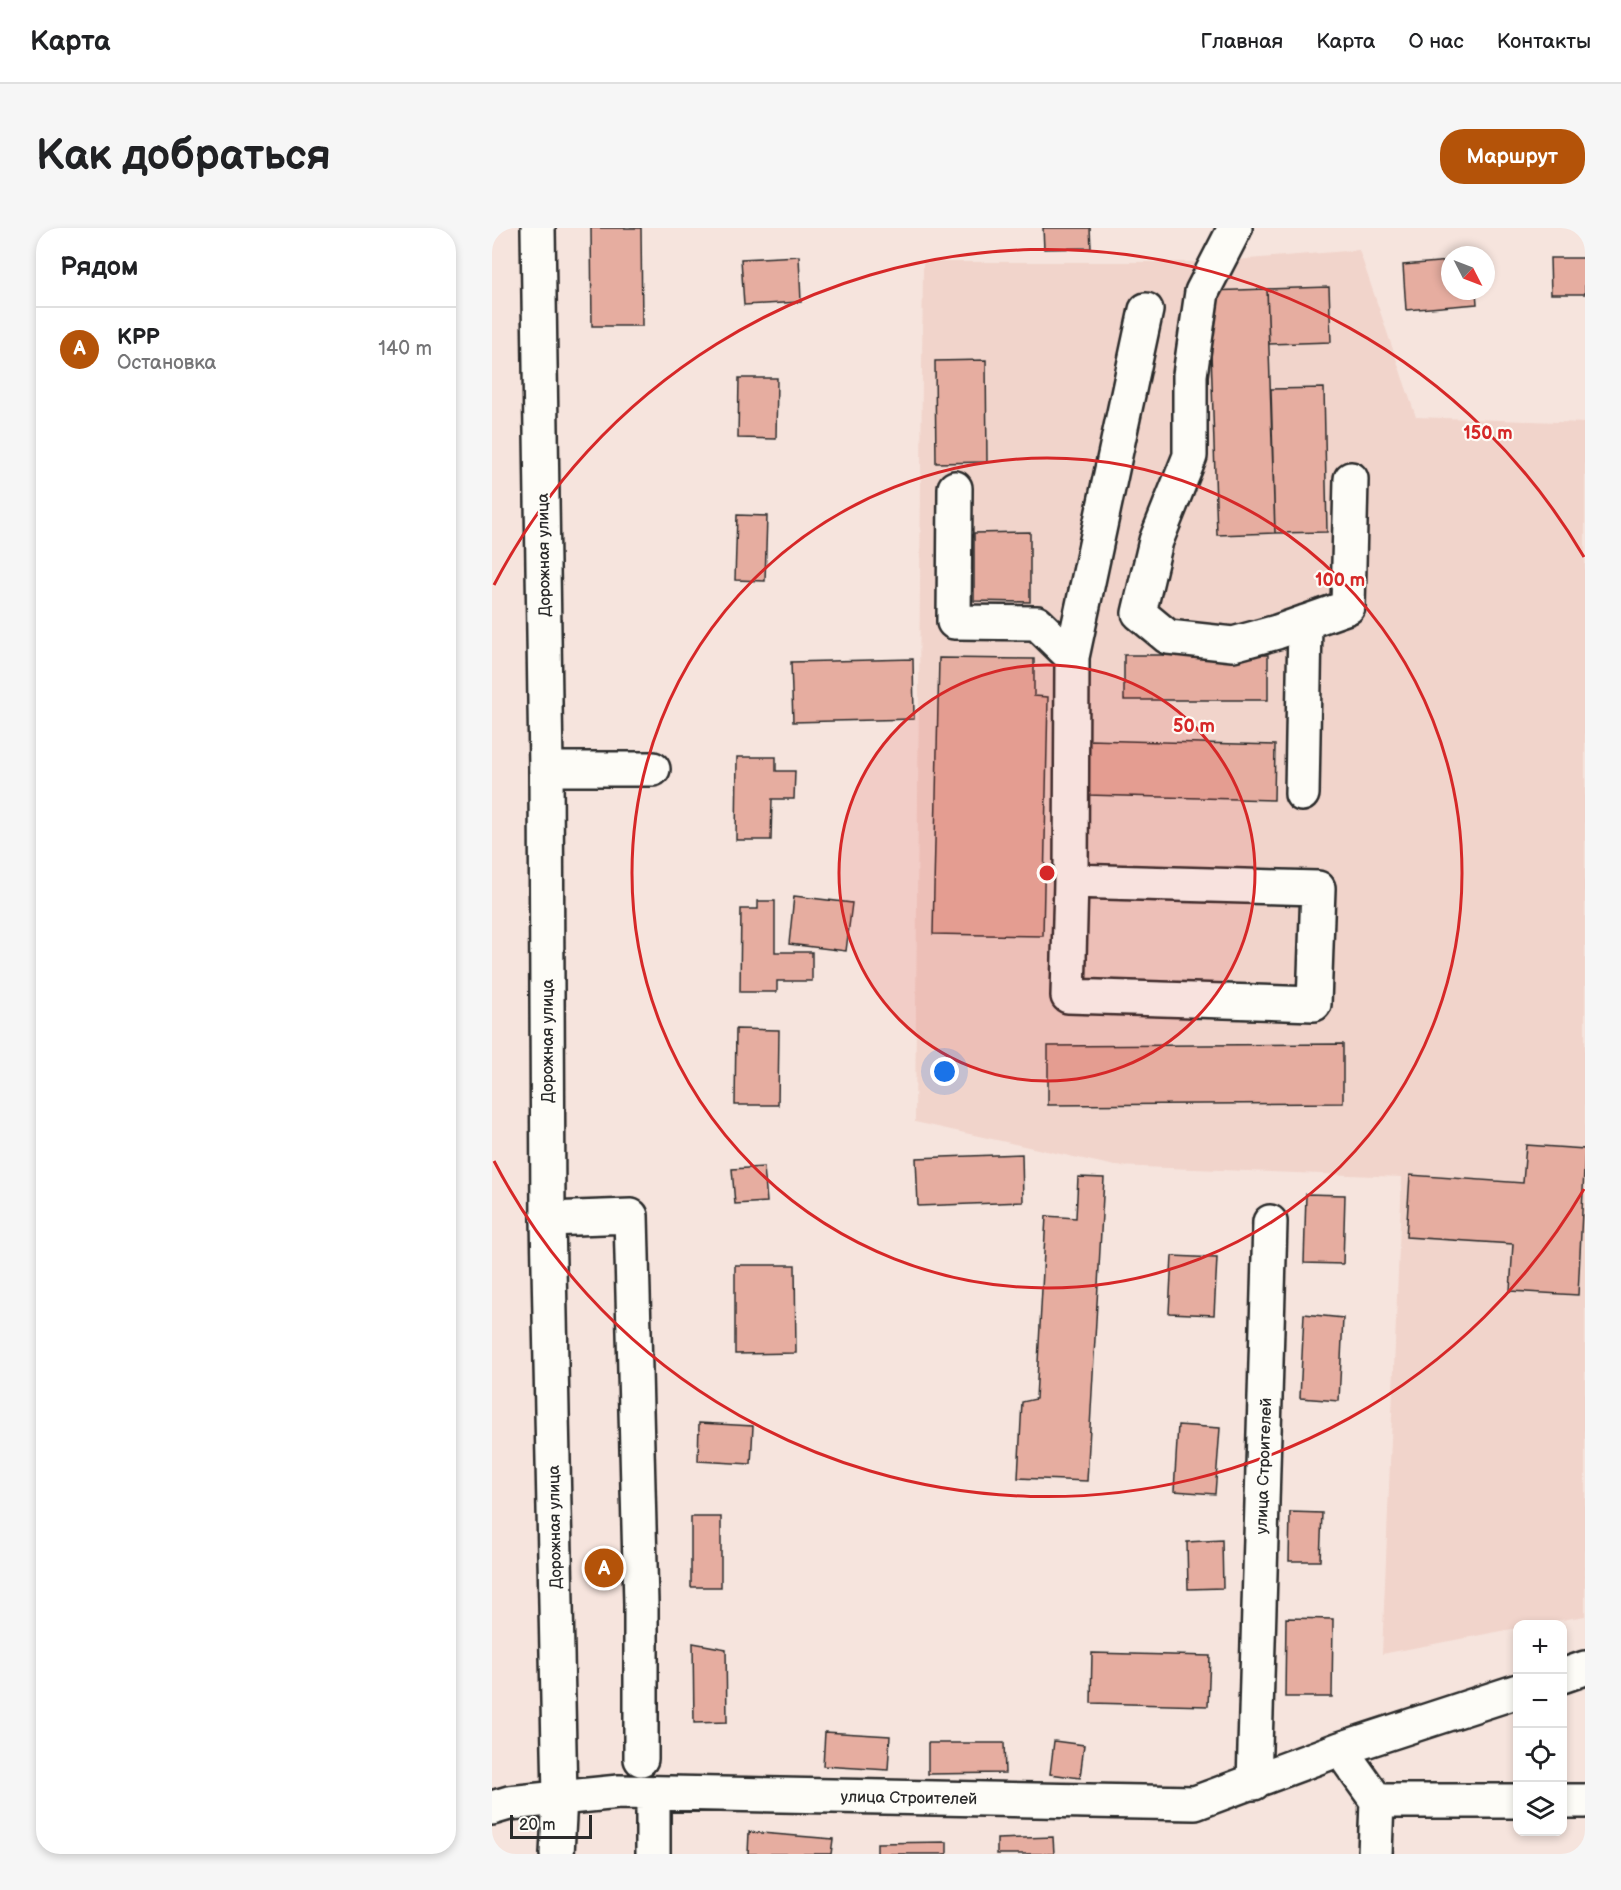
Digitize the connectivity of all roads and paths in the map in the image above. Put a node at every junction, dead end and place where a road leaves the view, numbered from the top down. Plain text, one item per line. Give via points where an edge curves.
1 (538, 228) edge
2 (1235, 228) edge
3 (1146, 310) dead end
4 (1351, 479) dead end
5 (955, 488) dead end
6 (1305, 622) junction
7 (1072, 657) junction
8 (546, 769) junction
9 (653, 769) dead end
10 (1302, 794) dead end
11 (1071, 881) junction
12 (548, 1219) junction
13 (1270, 1222) dead end
14 (1585, 1668) edge
15 (1567, 1675) edge
16 (1513, 1693) edge
17 (1340, 1749) junction
18 (641, 1759) dead end
19 (1254, 1783) junction
20 (653, 1793) junction
21 (560, 1797) junction
22 (1377, 1801) junction
23 (1513, 1801) edge
24 (1567, 1801) edge
25 (1585, 1801) edge
26 (492, 1808) edge
27 (558, 1854) edge
28 (653, 1854) edge
29 (1374, 1854) edge

1 - 8 street, Дорожная улица
2 - 6 street via 1202,292 1190,375 1190,456 1156,541 1139,613 1168,638 1233,644
3 - 7 street
4 - 6 street via 1348,607
5 - 7 street via 954,622 1037,623
6 - 10 street
7 - 11 street
8 - 9 street
8 - 12 street, Дорожная улица
11 - 11 street via 1068,996 1314,1004 1318,888
12 - 18 street via 631,1216
12 - 21 street, Дорожная улица
13 - 19 street, улица Строителей
14 - 15 street
16 - 17 street, улица Строителей
17 - 19 street, улица Строителей
17 - 22 street
19 - 20 street, улица Строителей via 1196,1803
20 - 21 street, улица Строителей
20 - 28 street
21 - 26 street, улица Строителей
21 - 27 street, Дорожная улица
22 - 23 street
22 - 29 street
24 - 25 street

